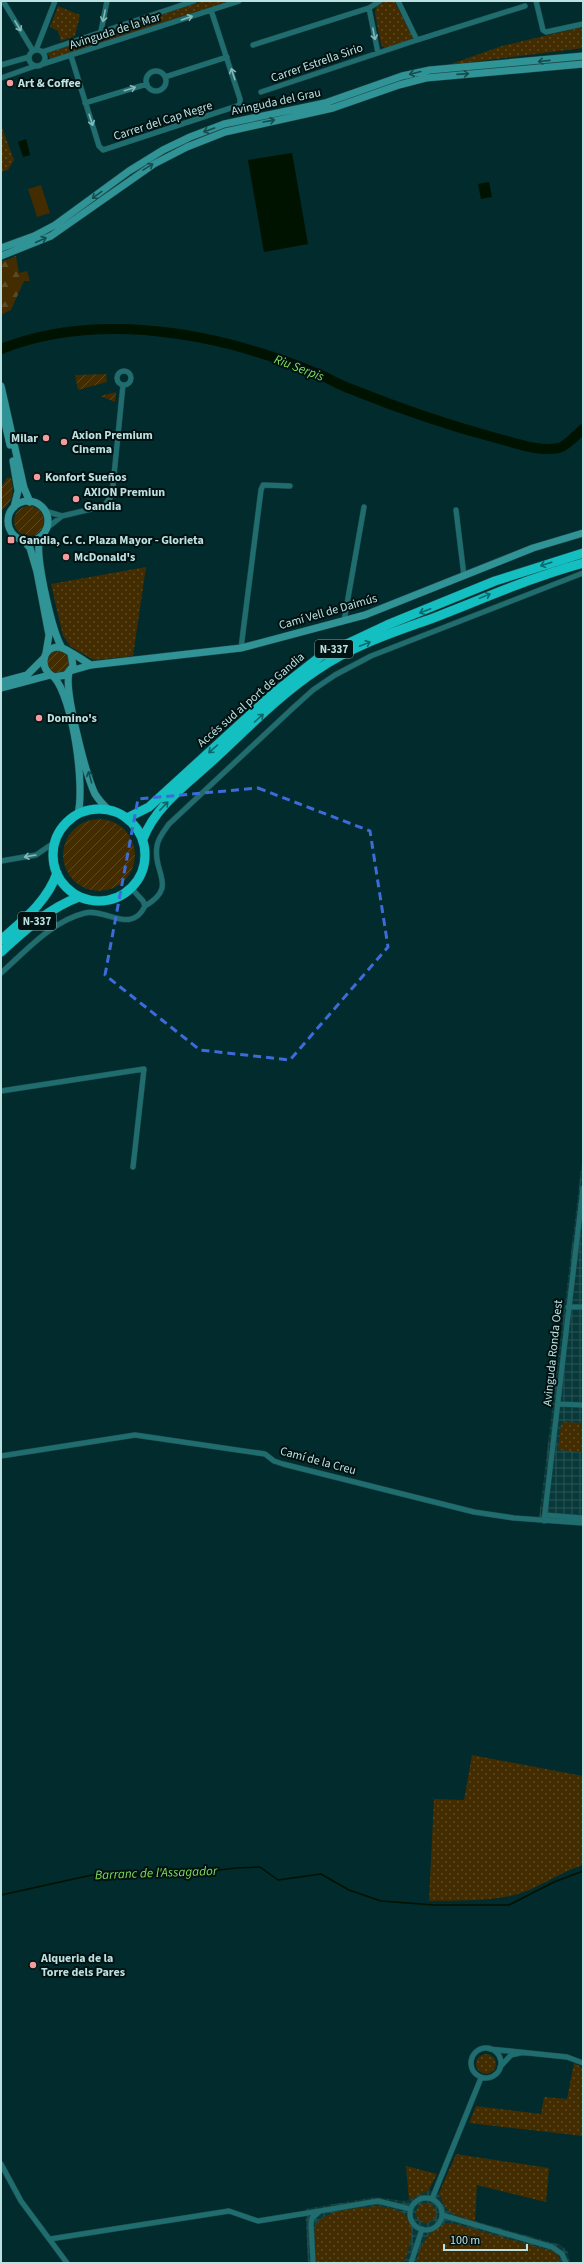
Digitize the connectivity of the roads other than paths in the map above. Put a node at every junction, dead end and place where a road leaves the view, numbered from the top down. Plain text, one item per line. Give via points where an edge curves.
1 (3, 1) edge
2 (55, 1) edge
3 (107, 1) edge
4 (194, 1) edge
5 (239, 1) edge
6 (380, 1) edge
7 (398, 1) edge
8 (536, 1) edge
9 (525, 6) dead end
10 (369, 8) junction
11 (211, 10) junction
12 (583, 24) edge
13 (101, 31) junction
14 (417, 40) junction
15 (253, 45) dead end
16 (35, 50) junction
17 (42, 52) junction
18 (378, 53) junction
19 (71, 56) junction
20 (583, 56) edge
21 (29, 57) junction
22 (227, 58) junction
23 (43, 64) junction
24 (583, 64) edge
25 (1, 65) edge
26 (35, 66) junction
27 (165, 77) junction
28 (1, 78) edge
29 (147, 84) junction
30 (261, 92) dead end
31 (86, 103) junction
32 (1, 248) edge
33 (1, 256) edge
34 (123, 385) dead end
35 (1, 386) edge
36 (1, 406) edge
37 (290, 486) dead end
38 (30, 502) junction
39 (14, 507) junction
40 (364, 507) dead end
41 (456, 510) dead end
42 (45, 511) junction
43 (62, 516) junction
44 (47, 528) junction
45 (583, 533) edge
46 (40, 537) junction
47 (24, 541) junction
48 (583, 553) edge
49 (583, 563) edge
50 (583, 573) edge
51 (464, 576) junction
52 (344, 621) junction
53 (62, 648) junction
54 (241, 648) junction
55 (71, 654) junction
56 (45, 655) junction
57 (92, 665) junction
58 (70, 672) junction
59 (52, 676) junction
60 (1, 682) edge
61 (1, 688) edge
62 (109, 810) junction
63 (78, 814) junction
64 (127, 818) junction
65 (143, 839) junction
66 (55, 842) junction
67 (1, 861) edge
68 (56, 873) junction
69 (132, 889) junction
70 (79, 897) junction
71 (145, 906) junction
72 (1, 940) edge
73 (1, 952) edge
74 (1, 973) edge
75 (1, 1091) edge
76 (133, 1167) dead end
77 (583, 1188) edge
78 (582, 1205) edge
79 (568, 1307) junction
80 (583, 1307) edge
81 (558, 1404) junction
82 (583, 1405) edge
83 (1, 1456) edge
84 (544, 1518) junction
85 (583, 1518) edge
86 (583, 1523) edge
87 (490, 2049) junction
88 (523, 2052) junction
89 (581, 2062) edge
90 (499, 2070) junction
91 (481, 2078) junction
92 (1, 2164) edge
93 (432, 2199) junction
94 (410, 2209) junction
95 (320, 2211) junction
96 (442, 2216) junction
97 (422, 2229) junction
98 (50, 2239) junction
99 (67, 2263) edge
100 (313, 2263) edge
101 (411, 2263) edge
102 (566, 2263) edge

1 -> 16 street
2 - 16 street
3 -> 13 street
4 - 13 street, Avinguda de la Mar
5 - 11 street, Avinguda de la Mar
6 - 10 street
7 - 14 street
8 - 12 street via 543,30 546,32
9 - 14 street, Carrer Estrella Sirio
10 - 15 street
10 -> 18 street
19 -> 11 street, Avinguda de la Mar
11 - 22 street
13 - 17 street, Avinguda de la Mar
14 - 18 street, Carrer Estrella Sirio
16 - 17 street
16 - 21 street
17 - 23 street via 46,59
18 - 30 street, Carrer Estrella Sirio
19 - 23 street, Avinguda de la Mar
19 - 31 street
20 -> 32 main road, Avinguda del Grau via 430,70 402,76 325,103 224,124 163,150 129,171 55,225
21 - 25 street
21 - 26 street via 31,64
22 - 27 street
31 -> 22 street, Carrer del Cap Negre via 99,146 105,150 240,105 241,101
23 - 26 street
33 -> 24 main road, Avinguda del Grau via 51,236 154,164 225,132 333,108 426,78
26 - 28 street
27 - 29 street via 154,71 148,75
27 - 29 street via 164,86 159,90 152,89
31 -> 29 street
34 - 43 street via 112,495 102,506
35 - 38 main road via 24,488
36 - 39 main road via 18,490
37 - 54 street via 263,485 261,490
38 - 39 main road
38 - 42 main road via 41,506
39 - 47 main road via 9,516 10,528
40 - 52 street
41 - 51 street
42 - 43 street
42 - 44 main road
43 - 44 street
44 - 46 main road
45 - 51 main road, Camí Vell de Daimús via 533,548
46 - 47 main road
46 - 53 main road via 38,553 55,633
47 - 56 main road via 30,548 37,572 49,634
48 -> 64 highway, Accés sud al port de Gandia / N-337 via 495,581 321,656 275,692 149,807
65 -> 49 highway, Accés sud al port de Gandia / N-337 via 153,818 172,798 287,693 325,664 358,647 478,599 553,571
50 - 71 street via 371,656 313,690 169,824 157,846 163,885 158,898
51 - 52 main road, Camí Vell de Daimús
52 - 54 main road, Camí Vell de Daimús
53 - 55 main road
53 - 56 main road via 54,648
54 - 57 main road, Camí Vell de Daimús
55 - 57 main road
55 - 58 main road via 73,662
56 - 59 main road via 44,667
56 - 60 main road via 27,675
57 - 58 main road, Camí Vell de Daimús
58 - 59 main road via 62,677
62 -> 58 main road via 98,799 89,774 68,690
59 - 61 main road
59 - 63 main road via 64,692 81,781
62 - 63 highway via 93,809
62 - 64 highway
63 - 66 highway via 66,823
64 - 65 highway
65 - 69 highway, Accés sud al port de Gandia / N-337 via 143,870
66 -> 67 street via 36,855
66 - 68 highway via 53,858
68 - 70 highway via 66,887
68 - 72 highway, N-337 via 53,883 40,903
69 - 70 highway via 111,900 95,902
69 - 71 street via 143,900
70 - 73 highway, N-337 via 39,919
71 - 74 street via 136,918 127,920 89,912 70,917 55,926
75 - 76 street via 144,1069
77 - 78 street, Avinguda Ronda Oest
78 - 79 street, Avinguda Ronda Oest
79 - 80 street
79 - 81 street, Avinguda Ronda Oest
81 - 82 street
81 - 84 street, Avinguda Ronda Oest
83 - 84 street, Camí de la Creu via 135,1434 265,1454 283,1464 490,1515
84 - 85 street
84 - 86 street, Camí de la Creu
87 - 88 street
87 - 90 street via 500,2060
87 - 91 street via 477,2052 472,2060 472,2069
88 - 89 street via 567,2056
88 - 90 street via 511,2055
90 - 91 street via 493,2077
91 - 93 street
92 - 98 street via 21,2201
93 - 94 street via 419,2199
93 - 96 street via 440,2206
94 - 95 street via 378,2201
94 - 97 street via 411,2219
95 - 98 street via 258,2221 229,2211
95 - 100 street via 312,2218 311,2224
96 - 97 street via 437,2225
96 - 102 street via 552,2247 562,2254
97 - 101 street
98 - 99 street

